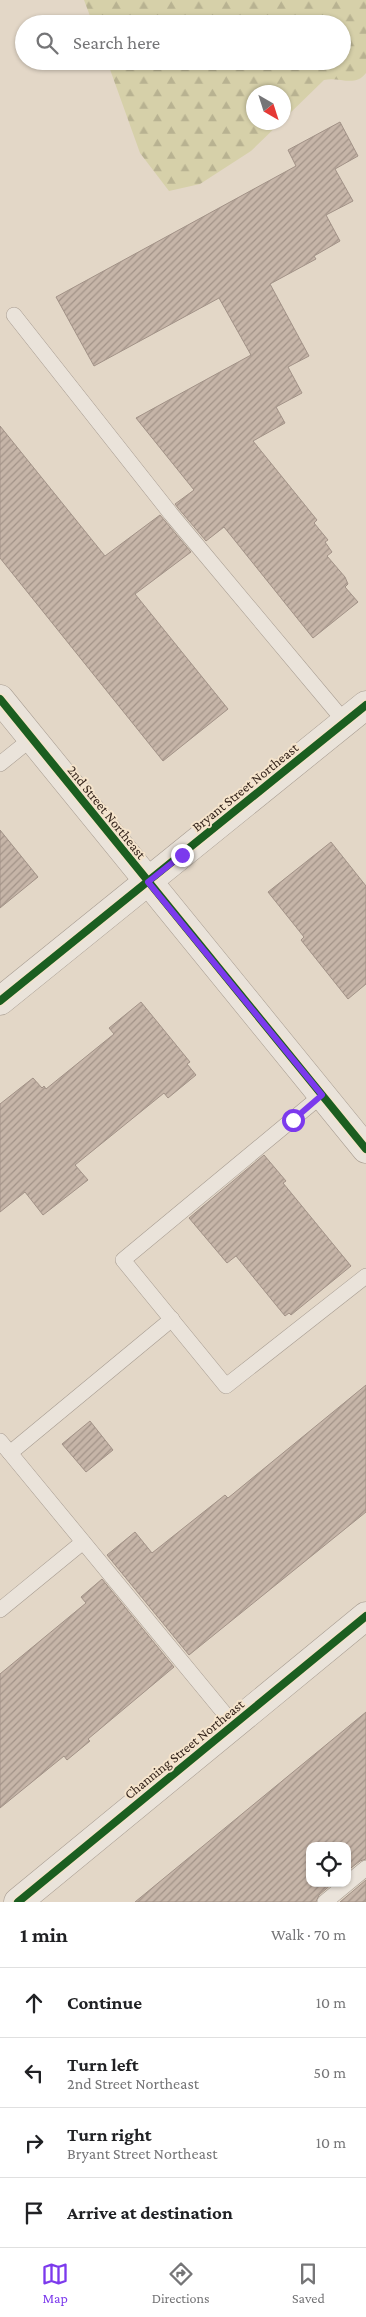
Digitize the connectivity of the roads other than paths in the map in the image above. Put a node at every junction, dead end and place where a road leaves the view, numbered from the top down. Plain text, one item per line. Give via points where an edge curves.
1 (14, 315) dead end
2 (0, 700) edge
3 (366, 705) edge
4 (345, 722) junction
5 (31, 739) junction
6 (0, 764) edge
7 (148, 882) junction
8 (0, 1001) edge
9 (322, 1095) junction
10 (366, 1149) edge
11 (366, 1276) edge
12 (172, 1319) junction
13 (0, 1441) edge
14 (10, 1453) junction
15 (83, 1542) junction
16 (0, 1610) edge
17 (366, 1616) edge
18 (234, 1725) junction
19 (366, 1868) edge
20 (18, 1902) edge
21 (324, 1902) edge

1 - 4 lane via 171,514
2 - 5 street, 2nd Street Northeast
3 - 4 street, Bryant Street Northeast
4 - 7 street, Bryant Street Northeast
5 - 6 lane
5 - 7 street, 2nd Street Northeast
7 - 8 street, Bryant Street Northeast
7 - 9 street, 2nd Street Northeast
9 - 10 street, 2nd Street Northeast
9 - 12 lane via 123,1260
11 - 12 lane via 226,1386
12 - 14 lane
13 - 14 lane
14 - 15 lane
15 - 16 lane
15 - 18 lane
17 - 18 street, Channing Street Northeast
18 - 20 street, Channing Street Northeast
19 - 21 lane

